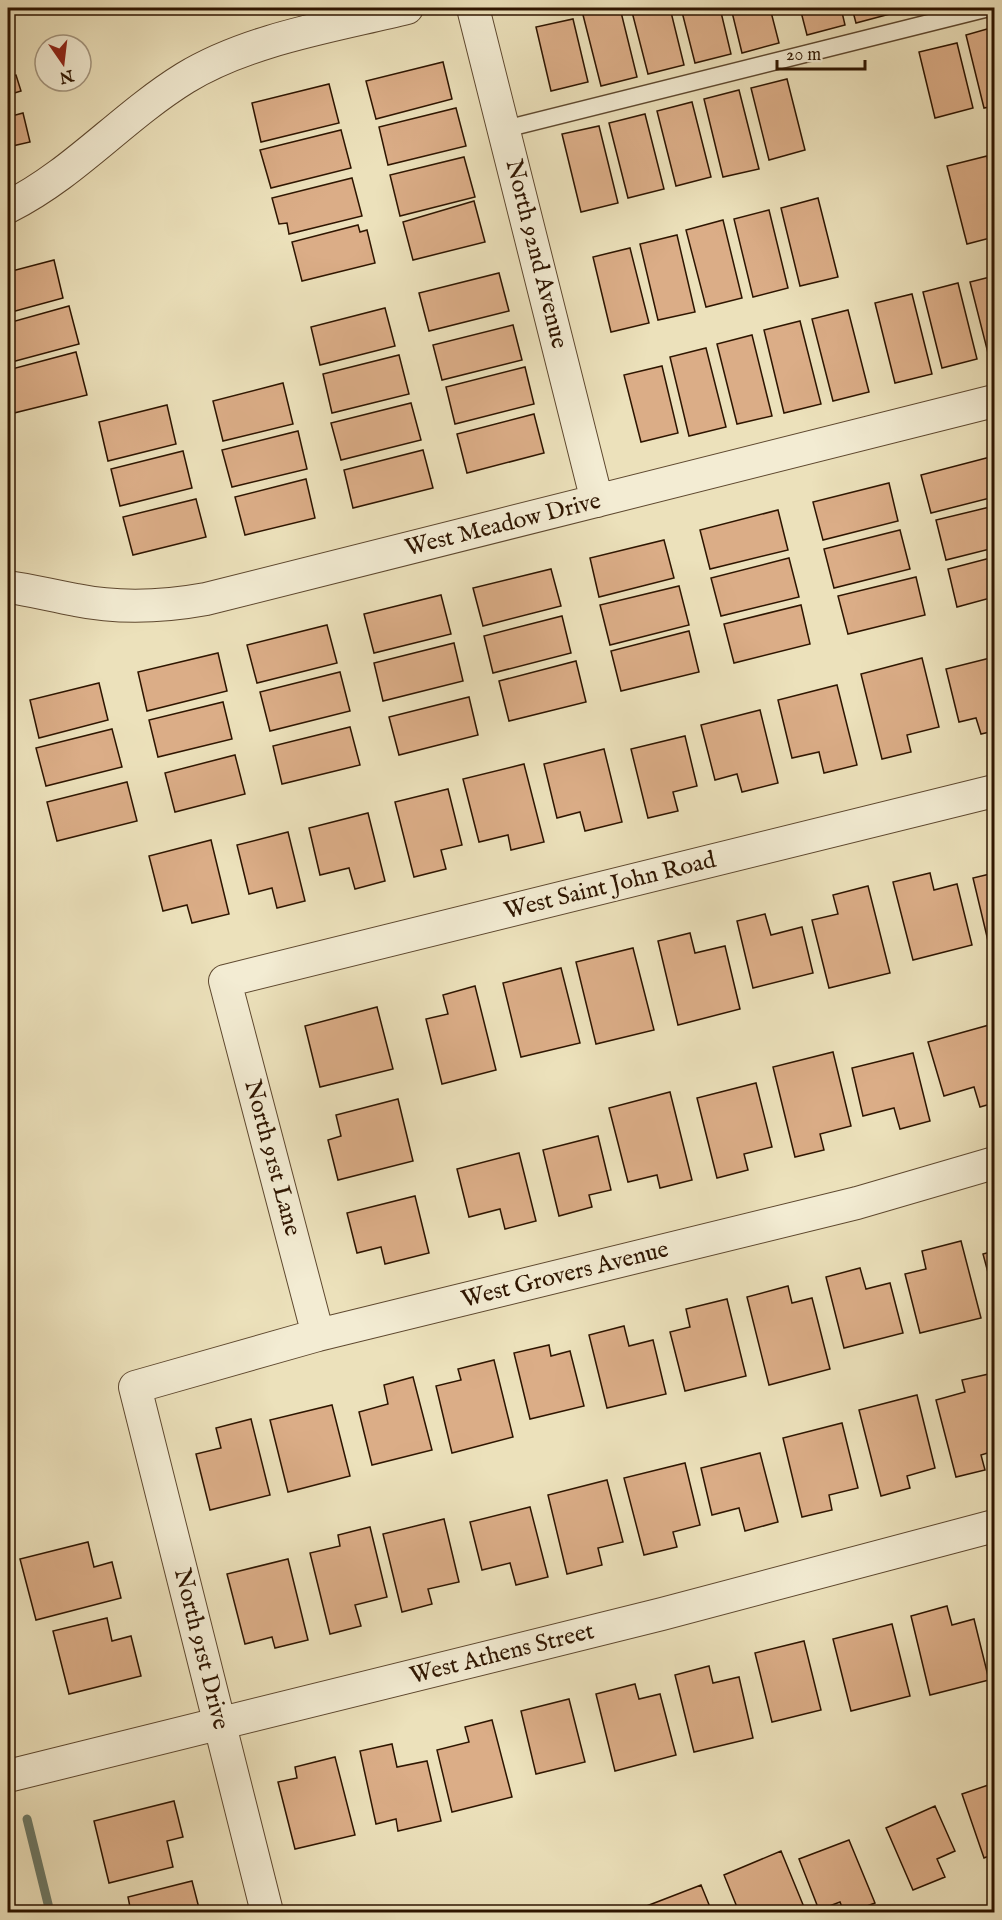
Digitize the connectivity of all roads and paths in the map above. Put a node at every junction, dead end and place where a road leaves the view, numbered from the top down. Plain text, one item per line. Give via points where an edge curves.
1 (407, 8) edge
2 (473, 8) edge
3 (989, 8) edge
4 (505, 129) junction
5 (8, 207) edge
6 (994, 401) edge
7 (597, 501) junction
8 (8, 587) edge
9 (994, 791) edge
10 (225, 981) joint
11 (994, 1163) edge
12 (318, 1335) junction
13 (135, 1387) joint
14 (994, 1526) edge
15 (220, 1724) junction
16 (8, 1776) edge
17 (267, 1912) edge

1 - 5 street via 279,39 215,62 154,98 68,170
2 - 4 street, North 92nd Avenue
3 - 4 lane
4 - 7 street, North 92nd Avenue
6 - 7 street, West Meadow Drive
7 - 8 street, West Meadow Drive via 178,604 100,604
9 - 10 street, West Saint John Road
10 - 12 street, North 91st Lane
11 - 12 street, West Grovers Avenue via 857,1203
12 - 13 street, West Grovers Avenue
13 - 15 street, North 91st Drive
14 - 15 street, West Athens Street
15 - 16 street, West Athens Street
15 - 17 street, North 91st Drive

